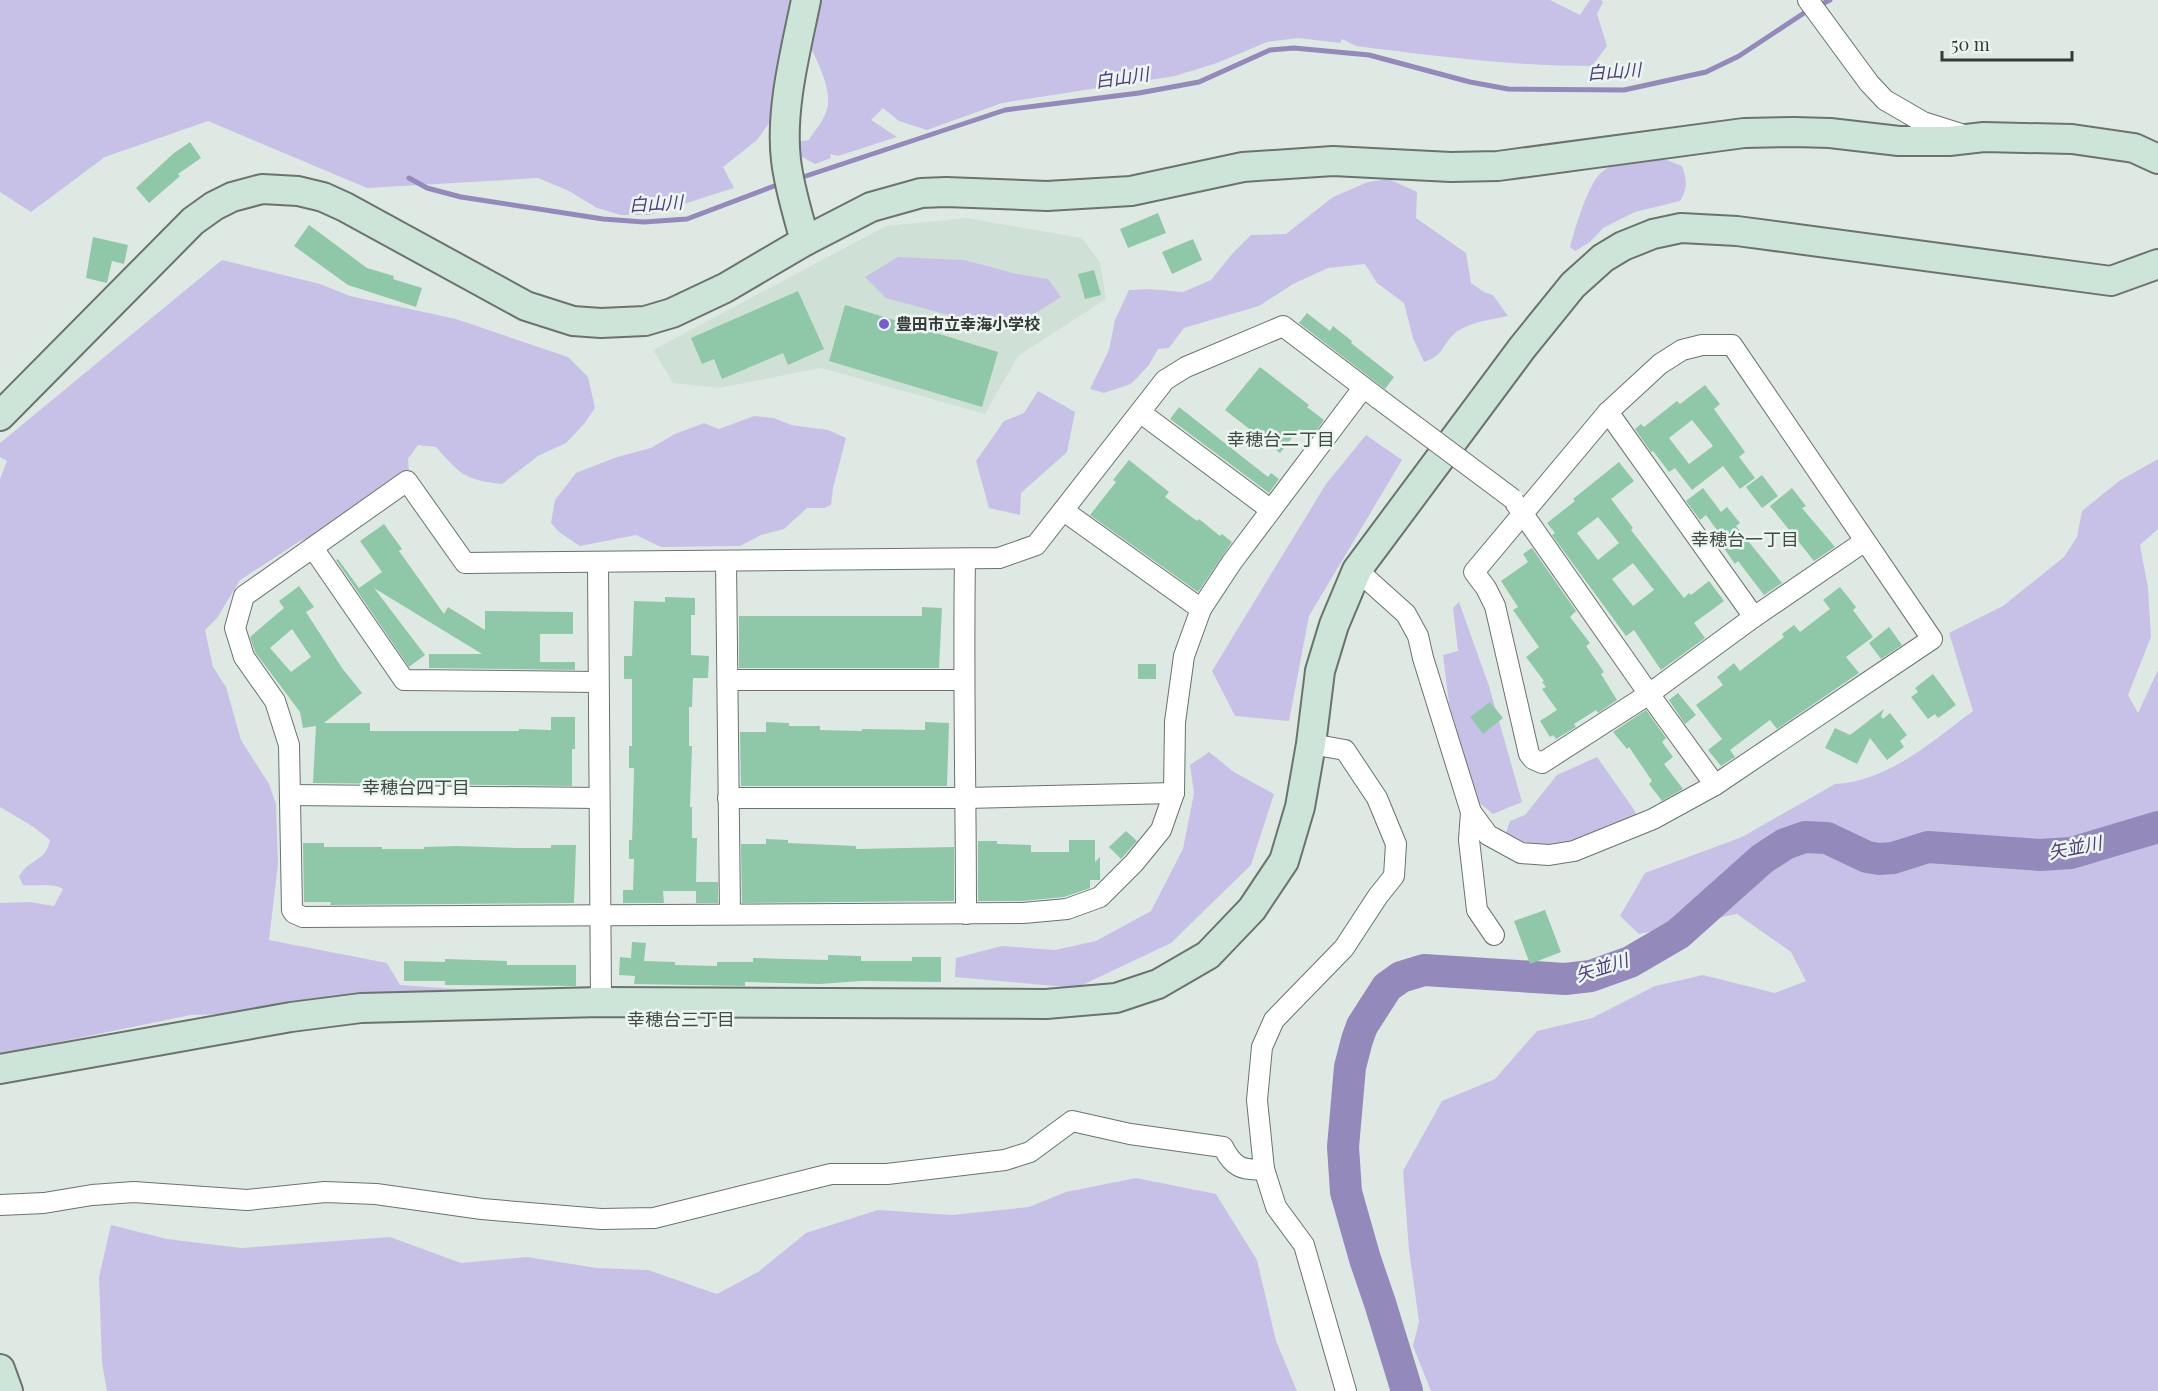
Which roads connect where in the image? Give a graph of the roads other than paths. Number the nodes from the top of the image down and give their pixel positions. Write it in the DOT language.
graph roads {
  1 [pos="806,0"];
  2 [pos="1808,0"];
  3 [pos="1984,137"];
  4 [pos="2158,159"];
  5 [pos="806,241"];
  6 [pos="2158,264"];
  7 [pos="1362,388"];
  8 [pos="1141,412"];
  9 [pos="1608,412"];
  10 [pos="0,416"];
  11 [pos="1517,506"];
  12 [pos="1271,510"];
  13 [pos="1064,511"];
  14 [pos="1865,541"];
  15 [pos="313,548"];
  16 [pos="965,559"];
  17 [pos="726,561"];
  18 [pos="598,562"];
  19 [pos="1357,570"];
  20 [pos="1201,609"];
  21 [pos="1754,617"];
  22 [pos="729,680"];
  23 [pos="963,680"];
  24 [pos="597,682"];
  25 [pos="1649,694"];
  26 [pos="1311,744"];
  27 [pos="1715,785"];
  28 [pos="1174,793"];
  29 [pos="291,795"];
  30 [pos="598,798"];
  31 [pos="728,798"];
  32 [pos="966,798"];
  33 [pos="1471,812"];
  34 [pos="730,913"];
  35 [pos="599,914"];
  36 [pos="966,914"];
  37 [pos="1494,935"];
  38 [pos="601,1002"];
  39 [pos="0,1069"];
  40 [pos="1264,1169"];
  41 [pos="0,1205"];
  42 [pos="0,1369"];
  43 [pos="8,1391"];
  44 [pos="1346,1391"];
  1 -- 5 [label="street"];
  2 -- 3 [label="street"];
  3 -- 4 [label="street"];
  3 -- 5 [label="street"];
  5 -- 10 [label="street"];
  6 -- 19 [label="street"];
  7 -- 8 [label="street"];
  7 -- 11 [label="street, bridge"];
  7 -- 12 [label="street"];
  8 -- 12 [label="street"];
  8 -- 13 [label="street"];
  9 -- 11 [label="street"];
  9 -- 14 [label="street"];
  9 -- 21 [label="street"];
  11 -- 25 [label="street"];
  11 -- 25 [label="street"];
  12 -- 20 [label="street"];
  13 -- 16 [label="street"];
  13 -- 20 [label="street"];
  14 -- 21 [label="street"];
  14 -- 27 [label="street"];
  15 -- 18 [label="street"];
  15 -- 24 [label="street"];
  15 -- 29 [label="street"];
  16 -- 17 [label="street"];
  16 -- 23 [label="street"];
  17 -- 18 [label="street"];
  17 -- 22 [label="street"];
  18 -- 24 [label="street"];
  19 -- 26 [label="street"];
  19 -- 33 [label="street"];
  20 -- 28 [label="street"];
  21 -- 25 [label="street"];
  22 -- 23 [label="street"];
  22 -- 31 [label="street"];
  23 -- 32 [label="street"];
  24 -- 30 [label="street"];
  25 -- 27 [label="street"];
  26 -- 38 [label="street"];
  26 -- 40 [label="street"];
  27 -- 33 [label="street"];
  28 -- 32 [label="street"];
  28 -- 36 [label="street"];
  29 -- 30 [label="street"];
  29 -- 35 [label="street"];
  30 -- 35 [label="street"];
  31 -- 32 [label="street"];
  31 -- 34 [label="street"];
  32 -- 36 [label="street"];
  33 -- 37 [label="street"];
  34 -- 35 [label="street"];
  34 -- 36 [label="street"];
  35 -- 38 [label="street"];
  38 -- 39 [label="street"];
  40 -- 41 [label="street"];
  40 -- 44 [label="street"];
  42 -- 43 [label="street"];
}
